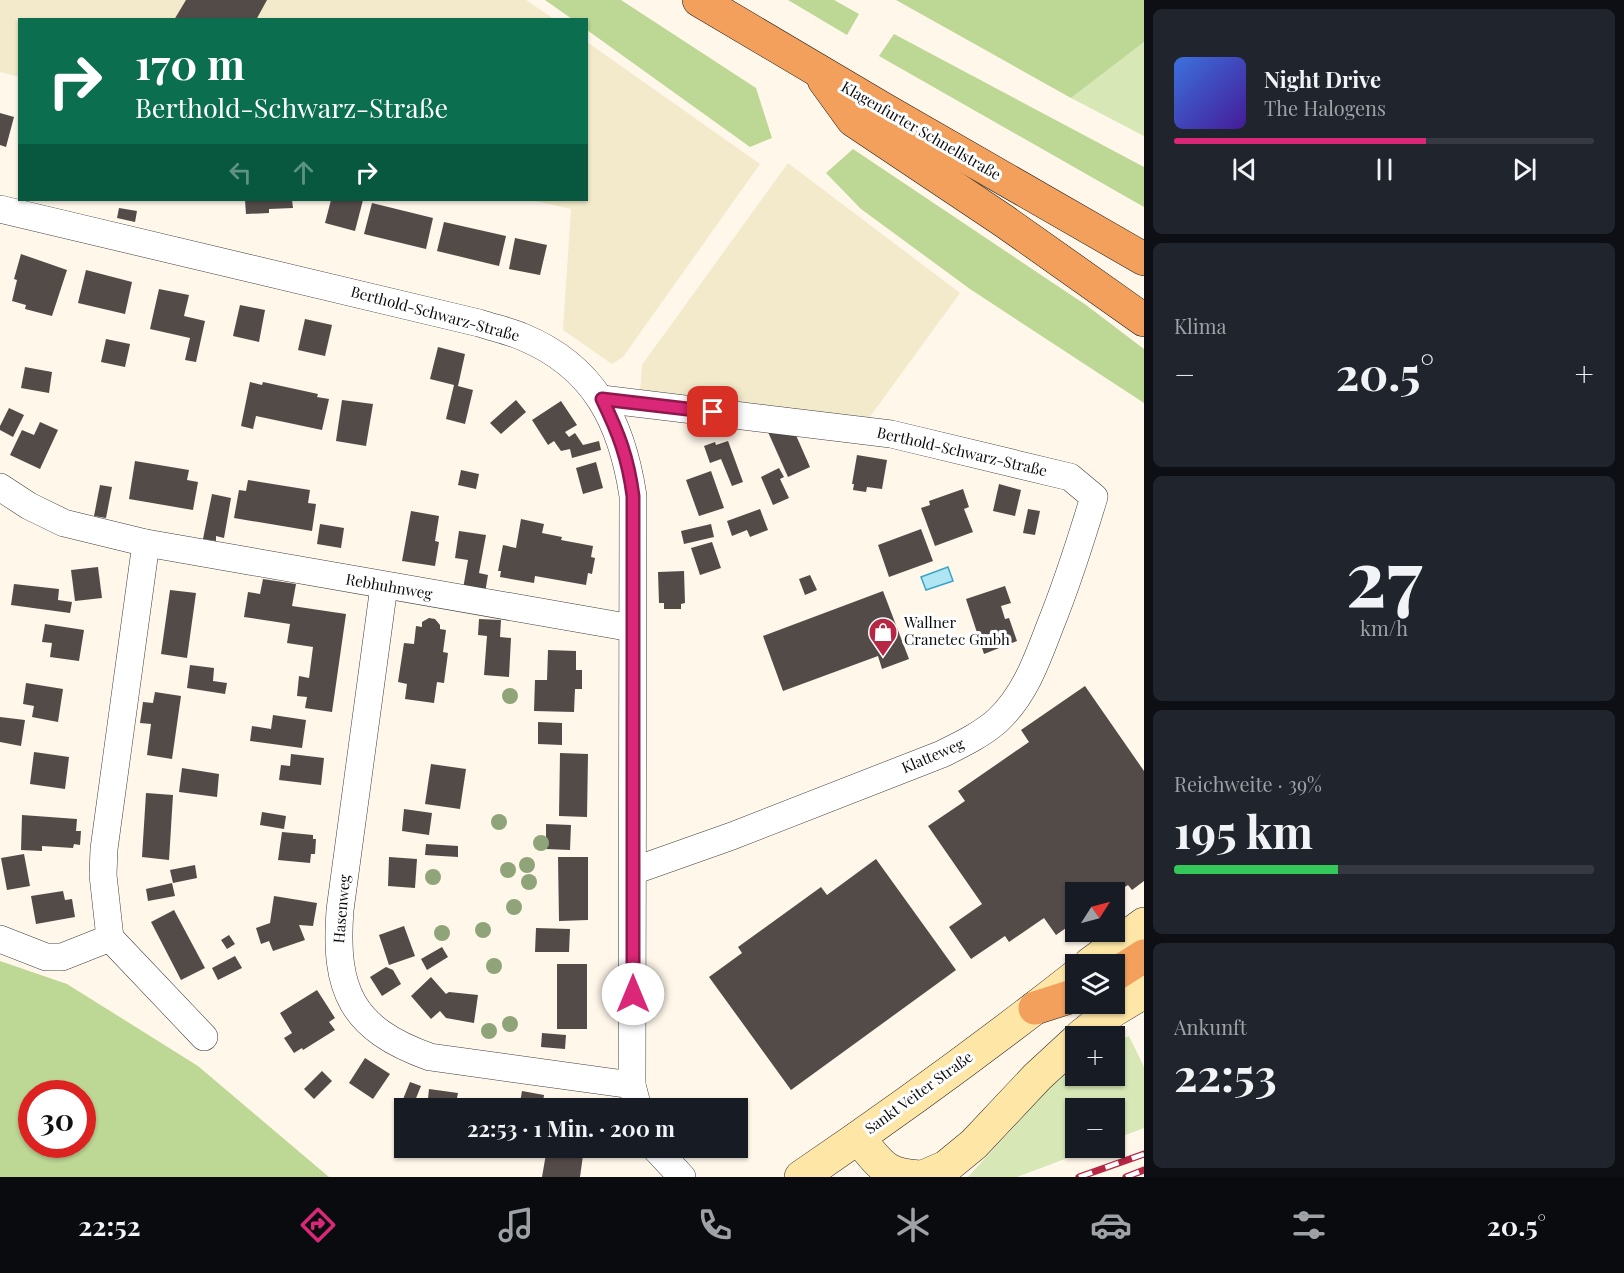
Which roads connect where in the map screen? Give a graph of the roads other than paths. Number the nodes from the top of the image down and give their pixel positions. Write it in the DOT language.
graph roads {
  1 [pos="699,0"];
  2 [pos="816,69"];
  3 [pos="0,209"];
  4 [pos="1144,259"];
  5 [pos="1144,320"];
  6 [pos="602,399"];
  7 [pos="0,487"];
  8 [pos="1094,496"];
  9 [pos="146,543"];
  10 [pos="384,586"];
  11 [pos="632,628"];
  12 [pos="633,871"];
  13 [pos="1144,924"];
  14 [pos="110,938"];
  15 [pos="0,939"];
  16 [pos="1104,954"];
  17 [pos="1144,956"];
  18 [pos="1125,968"];
  19 [pos="1065,985"];
  20 [pos="1144,992"];
  21 [pos="1065,998"];
  22 [pos="1035,1008"];
  23 [pos="1094,1026"];
  24 [pos="204,1037"];
  25 [pos="1065,1051"];
  26 [pos="635,1097"];
  27 [pos="858,1138"];
  28 [pos="664,1158"];
  29 [pos="682,1177"];
  30 [pos="801,1177"];
  31 [pos="922,1177"];
  1 -- 2 [label="highway, Klagenfurter Schnellstraße"];
  2 -- 4 [label="highway, Klagenfurter Schnellstraße"];
  2 -- 5 [label="highway"];
  3 -- 6 [label="street, Berthold-Schwarz-Straße"];
  6 -- 8 [label="street, Berthold-Schwarz-Straße"];
  6 -- 11 [label="street"];
  7 -- 9 [label="street, Rebhuhnweg"];
  8 -- 12 [label="street, Klatteweg"];
  9 -- 10 [label="street, Rebhuhnweg"];
  9 -- 14 [label="street"];
  10 -- 11 [label="street, Rebhuhnweg"];
  10 -- 26 [label="street, Hasenweg"];
  11 -- 12 [label="street"];
  12 -- 26 [label="street"];
  13 -- 16 [label="main road"];
  14 -- 15 [label="street"];
  14 -- 24 [label="street"];
  17 -- 18 [label="highway"];
  19 -- 22 [label="main road, Sankt Veiter Straße"];
  20 -- 23 [label="main road"];
  21 -- 22 [label="highway"];
  22 -- 27 [label="main road, Sankt Veiter Straße"];
  25 -- 31 [label="main road"];
  27 -- 30 [label="main road, Sankt Veiter Straße"];
  27 -- 31 [label="main road"];
  28 -- 29 [label="street"];
}
